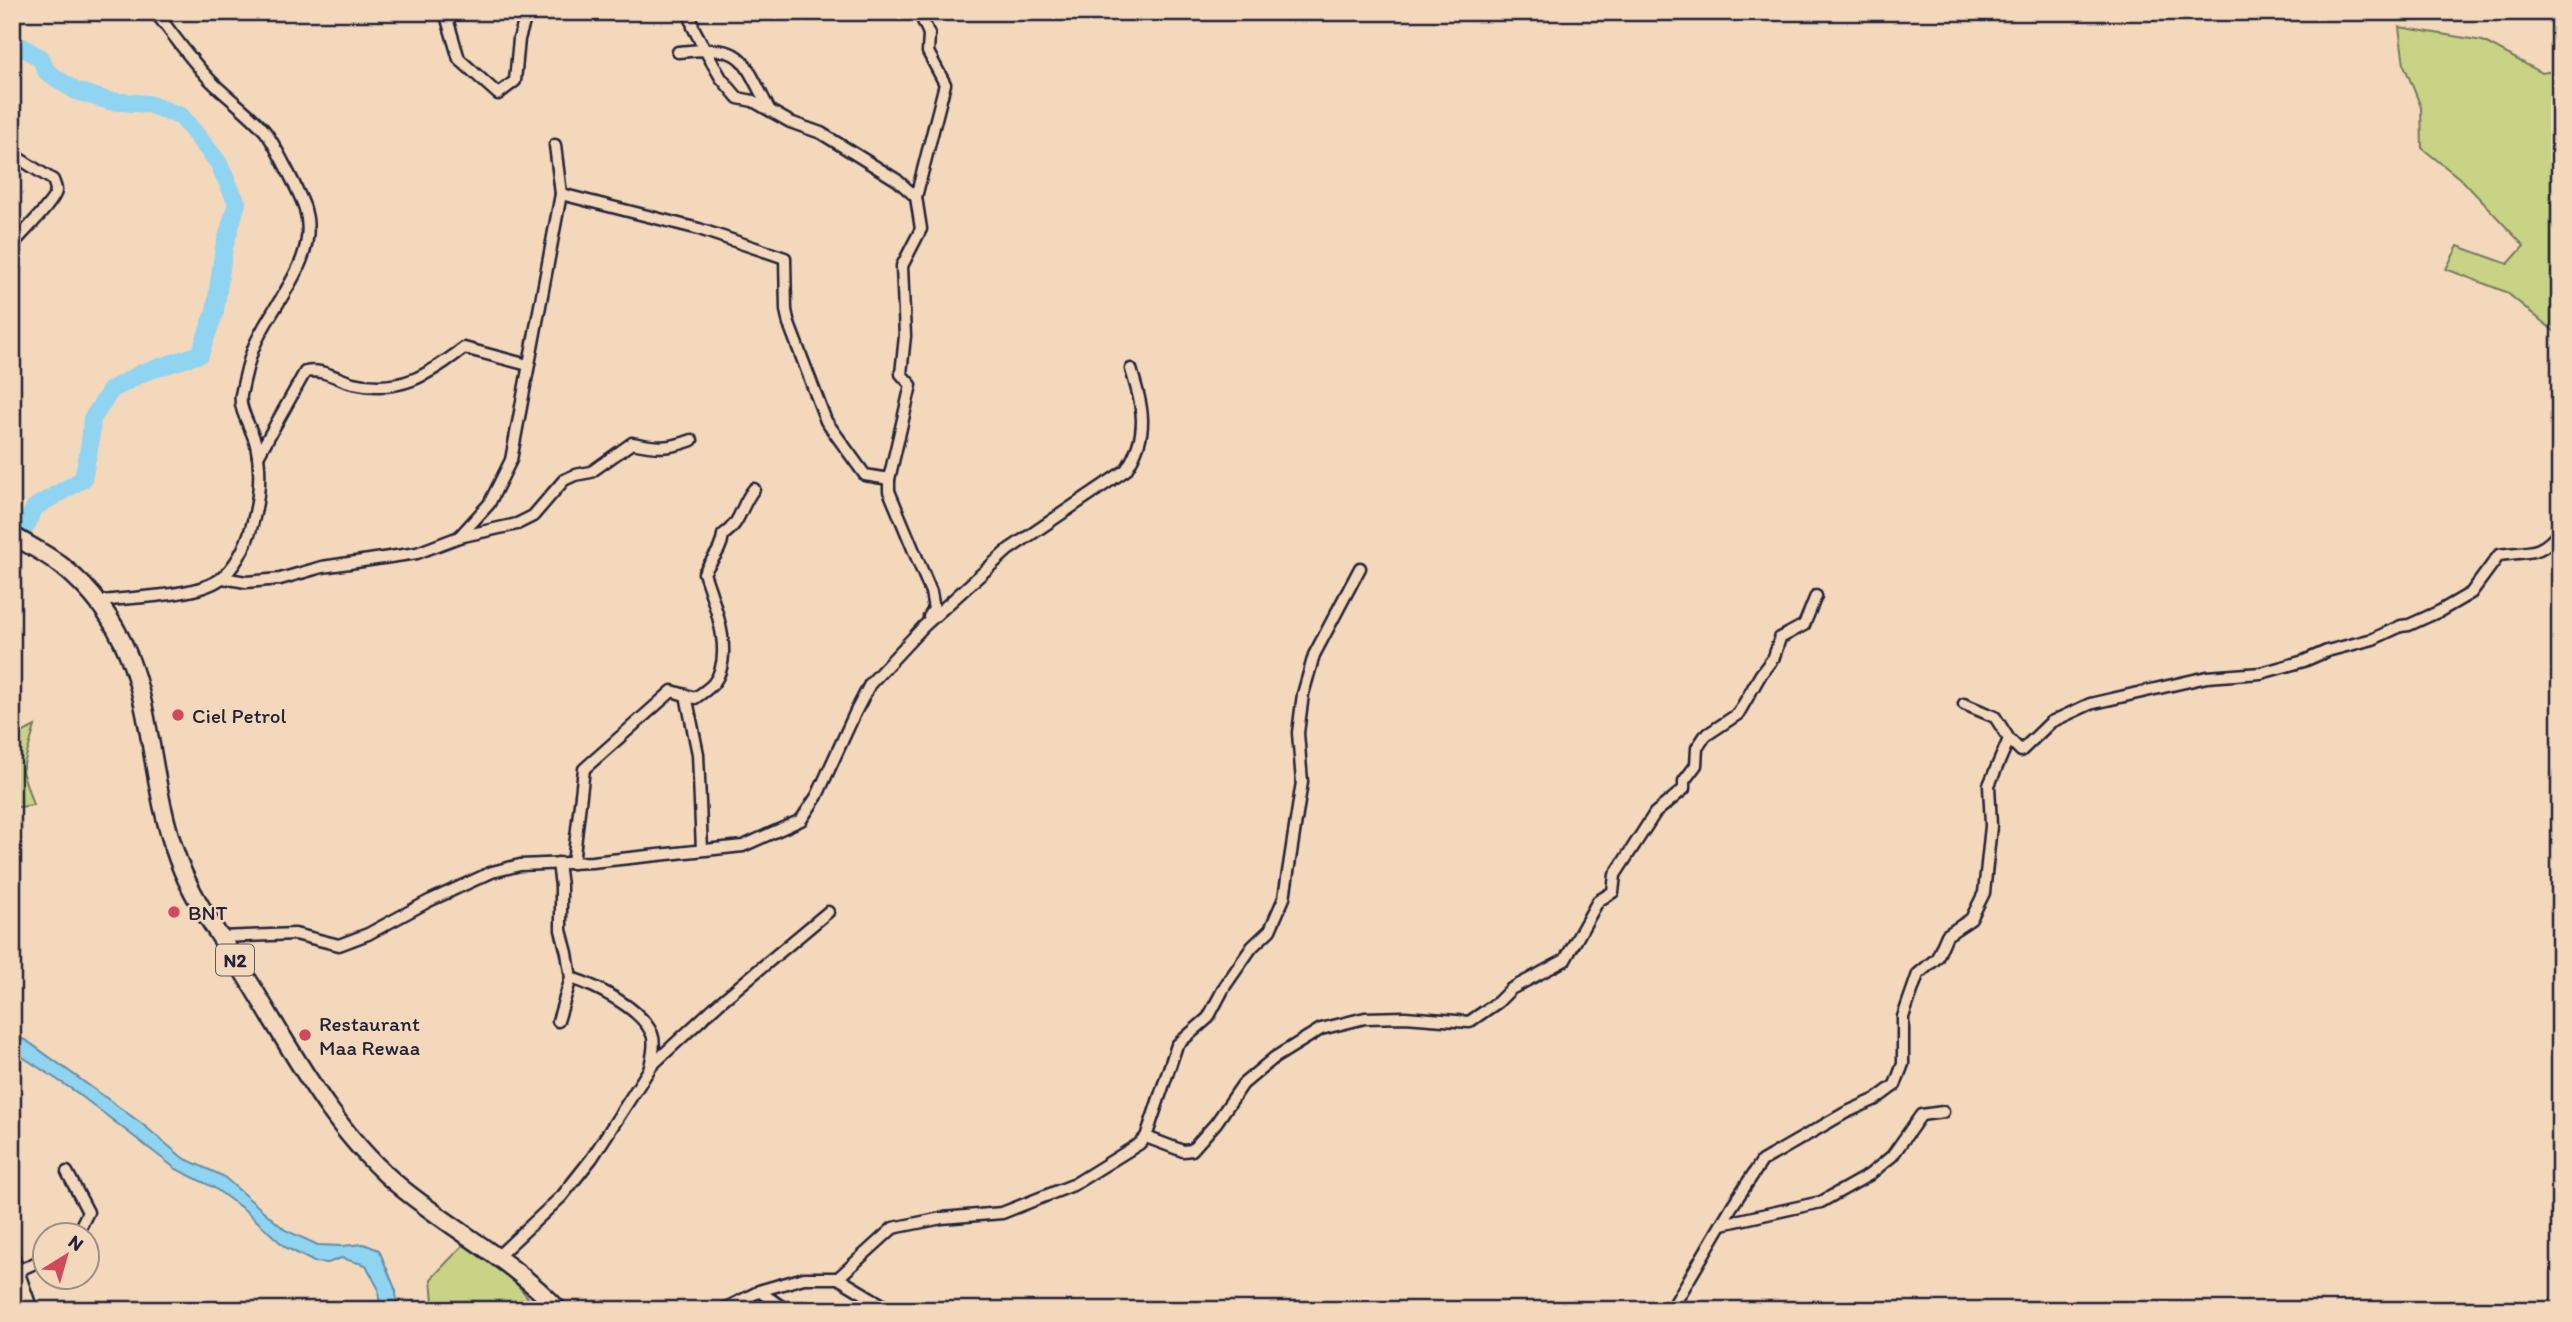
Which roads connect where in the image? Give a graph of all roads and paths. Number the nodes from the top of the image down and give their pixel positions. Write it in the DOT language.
graph roads {
  1 [pos="155,12"];
  2 [pos="445,12"];
  3 [pos="527,12"];
  4 [pos="690,12"];
  5 [pos="919,12"];
  6 [pos="705,50"];
  7 [pos="678,52"];
  8 [pos="769,110"];
  9 [pos="555,145"];
  10 [pos="12,154"];
  11 [pos="561,194"];
  12 [pos="916,197"];
  13 [pos="12,245"];
  14 [pos="528,365"];
  15 [pos="1131,369"];
  16 [pos="692,440"];
  17 [pos="257,457"];
  18 [pos="889,479"];
  19 [pos="754,489"];
  20 [pos="2560,531"];
  21 [pos="459,537"];
  22 [pos="18,539"];
  23 [pos="1360,569"];
  24 [pos="223,578"];
  25 [pos="1816,596"];
  26 [pos="97,602"];
  27 [pos="924,626"];
  28 [pos="686,695"];
  29 [pos="1964,704"];
  30 [pos="2009,739"];
  31 [pos="702,850"];
  32 [pos="558,863"];
  33 [pos="573,863"];
  34 [pos="828,912"];
  35 [pos="221,937"];
  36 [pos="570,978"];
  37 [pos="558,1021"];
  38 [pos="650,1068"];
  39 [pos="1943,1112"];
  40 [pos="1146,1137"];
  41 [pos="67,1172"];
  42 [pos="84,1220"];
  43 [pos="1722,1224"];
  44 [pos="12,1253"];
  45 [pos="497,1257"];
  46 [pos="32,1264"];
  47 [pos="15,1271"];
  48 [pos="838,1278"];
  49 [pos="12,1290"];
  50 [pos="760,1291"];
  51 [pos="30,1305"];
  52 [pos="559,1310"];
  53 [pos="722,1310"];
  54 [pos="786,1310"];
  55 [pos="891,1310"];
  56 [pos="1671,1310"];
  1 -- 17 [label="street"];
  2 -- 3 [label="street"];
  4 -- 6 [label="street"];
  5 -- 12 [label="street"];
  6 -- 7 [label="street"];
  6 -- 8 [label="street"];
  6 -- 8 [label="street"];
  8 -- 12 [label="street"];
  9 -- 11 [label="street"];
  10 -- 13 [label="street"];
  11 -- 14 [label="street"];
  11 -- 18 [label="street"];
  12 -- 18 [label="street"];
  14 -- 17 [label="street"];
  14 -- 21 [label="street"];
  15 -- 27 [label="street"];
  16 -- 21 [label="street"];
  17 -- 24 [label="street"];
  18 -- 27 [label="street"];
  19 -- 28 [label="street"];
  20 -- 30 [label="street"];
  21 -- 24 [label="street"];
  22 -- 26 [label="highway, N2"];
  23 -- 40 [label="street"];
  24 -- 26 [label="street"];
  25 -- 40 [label="street"];
  26 -- 35 [label="highway, N2"];
  27 -- 31 [label="street"];
  28 -- 31 [label="street"];
  28 -- 33 [label="street"];
  29 -- 30 [label="street"];
  30 -- 43 [label="street"];
  31 -- 33 [label="street"];
  32 -- 33 [label="street"];
  32 -- 35 [label="street"];
  32 -- 36 [label="street"];
  34 -- 38 [label="street"];
  35 -- 45 [label="highway, N2"];
  36 -- 37 [label="street"];
  36 -- 38 [label="street"];
  38 -- 45 [label="street"];
  39 -- 43 [label="street"];
  40 -- 48 [label="street"];
  41 -- 42 [label="street"];
  43 -- 56 [label="street"];
  44 -- 47 [label="street"];
  45 -- 52 [label="highway, N2"];
  46 -- 47 [label="street"];
  47 -- 51 [label="street"];
  48 -- 50 [label="street"];
  48 -- 55 [label="street"];
  49 -- 51 [label="street"];
  50 -- 53 [label="street"];
  50 -- 54 [label="street"];
}
